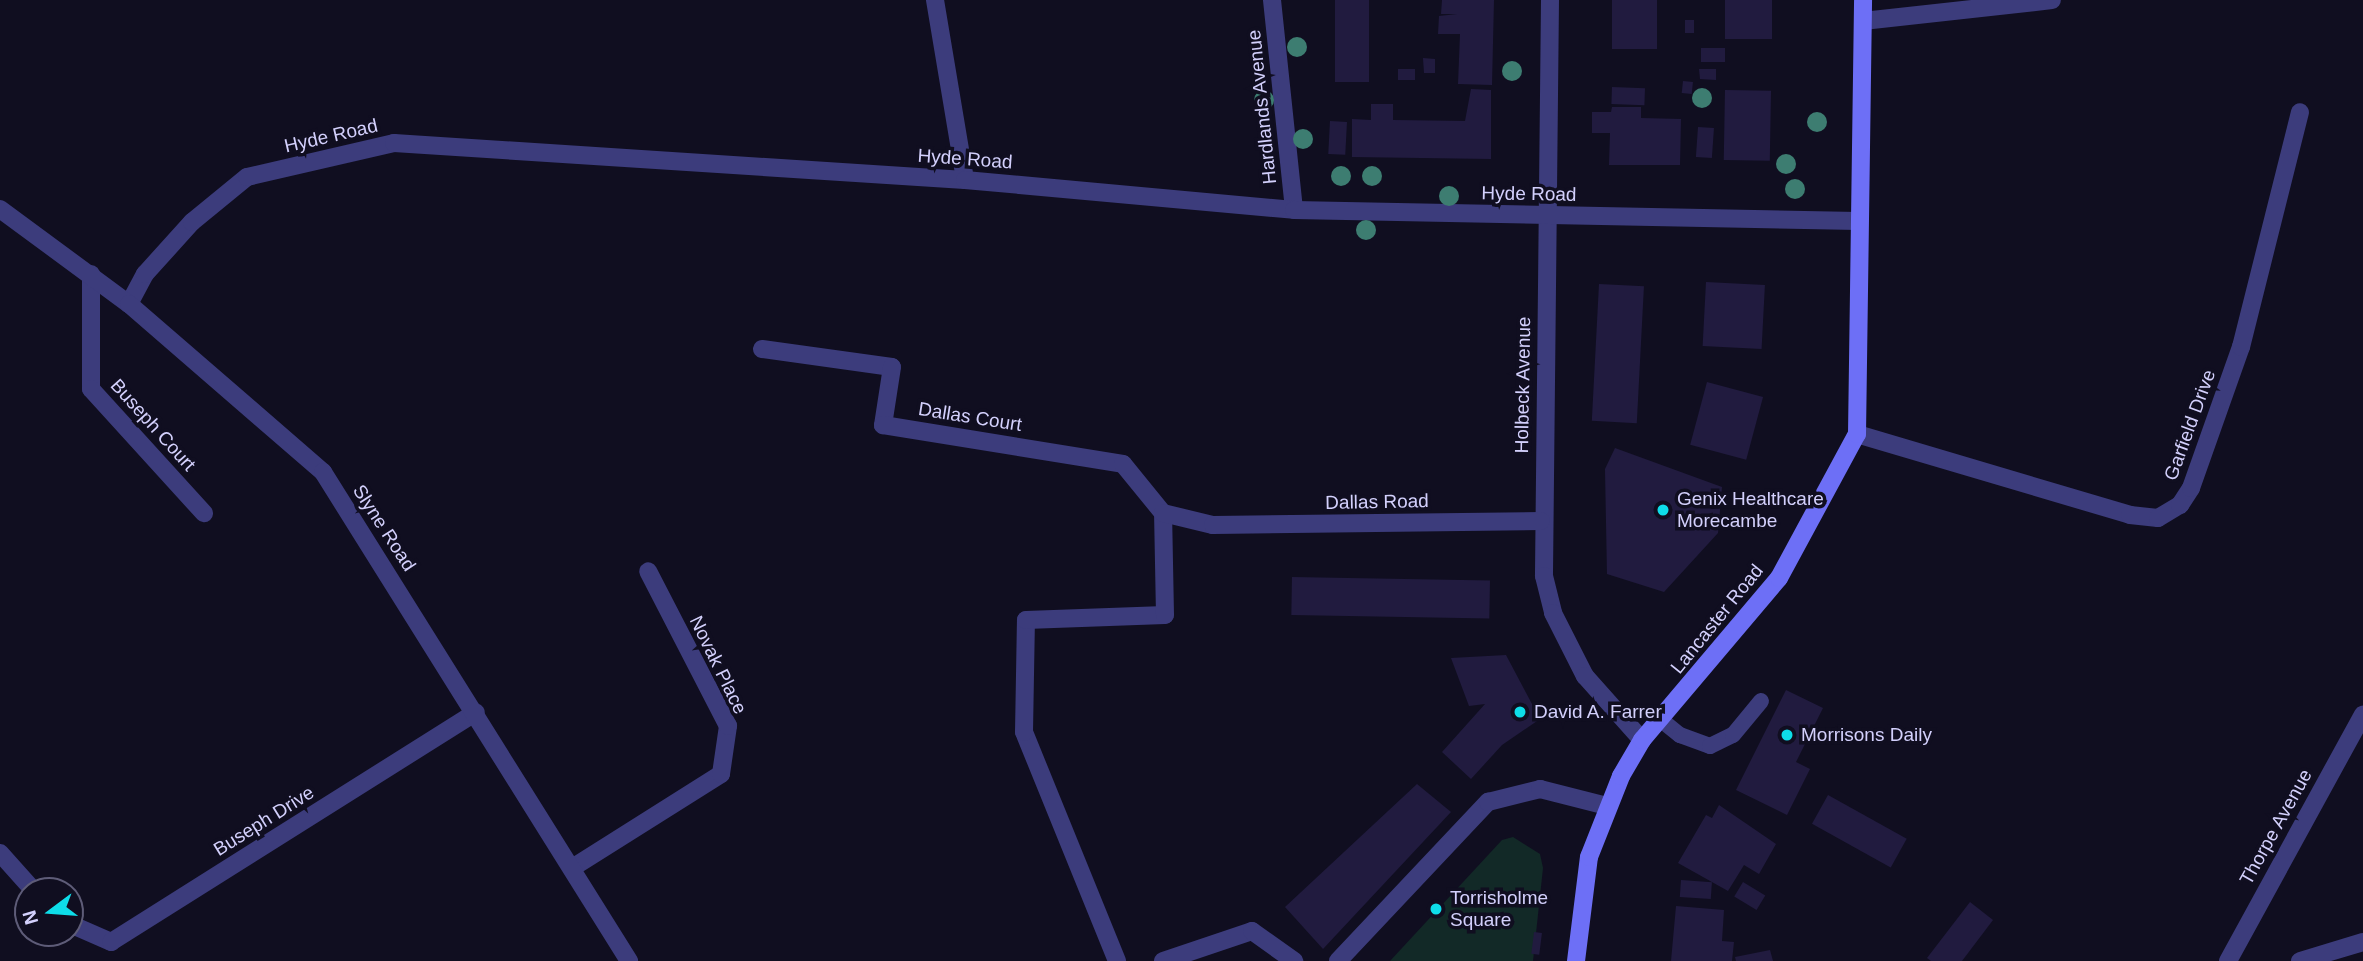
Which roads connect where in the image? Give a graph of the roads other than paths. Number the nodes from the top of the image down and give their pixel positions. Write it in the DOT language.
graph roads {
  1 [pos="935,0"];
  2 [pos="1272,0"];
  3 [pos="1550,0"];
  4 [pos="1863,0"];
  5 [pos="2052,0"];
  6 [pos="1863,22"];
  7 [pos="2300,112"];
  8 [pos="965,180"];
  9 [pos="0,209"];
  10 [pos="1294,210"];
  11 [pos="1547,215"];
  12 [pos="1858,221"];
  13 [pos="92,274"];
  14 [pos="130,304"];
  15 [pos="762,349"];
  16 [pos="1857,434"];
  17 [pos="204,513"];
  18 [pos="1163,513"];
  19 [pos="1541,521"];
  20 [pos="648,571"];
  21 [pos="1761,701"];
  22 [pos="477,712"];
  23 [pos="2363,714"];
  24 [pos="1660,719"];
  25 [pos="1642,740"];
  26 [pos="1607,806"];
  27 [pos="0,853"];
  28 [pos="572,868"];
  29 [pos="21,877"];
  30 [pos="84,930"];
  31 [pos="2363,942"];
  32 [pos="629,961"];
  33 [pos="1116,961"];
  34 [pos="1163,961"];
  35 [pos="1294,961"];
  36 [pos="1338,961"];
  37 [pos="1576,961"];
  38 [pos="2228,961"];
  39 [pos="2300,961"];
  1 -- 8 [label="street"];
  2 -- 10 [label="street, Hardlands Avenue"];
  3 -- 11 [label="street, Holbeck Avenue"];
  4 -- 6 [label="main road, Lancaster Road"];
  5 -- 6 [label="street"];
  6 -- 12 [label="main road, Lancaster Road"];
  7 -- 16 [label="street, Garfield Drive"];
  8 -- 10 [label="street, Hyde Road"];
  8 -- 14 [label="street, Hyde Road"];
  9 -- 13 [label="street, Slyne Road"];
  10 -- 11 [label="street, Hyde Road"];
  11 -- 12 [label="street, Hyde Road"];
  11 -- 19 [label="street, Holbeck Avenue"];
  12 -- 16 [label="main road, Lancaster Road"];
  13 -- 14 [label="street, Slyne Road"];
  13 -- 17 [label="street, Buseph Court"];
  14 -- 22 [label="street, Slyne Road"];
  15 -- 18 [label="street, Dallas Court"];
  16 -- 24 [label="main road, Lancaster Road"];
  18 -- 19 [label="street, Dallas Road"];
  18 -- 33 [label="street"];
  19 -- 25 [label="street, Holbeck Avenue"];
  20 -- 28 [label="street, Novak Place"];
  21 -- 24 [label="lane"];
  22 -- 28 [label="street, Slyne Road"];
  22 -- 30 [label="street, Buseph Drive"];
  23 -- 38 [label="street, Thorpe Avenue"];
  24 -- 25 [label="main road, Lancaster Road"];
  25 -- 26 [label="main road, Lancaster Road"];
  26 -- 36 [label="street"];
  26 -- 37 [label="main road, Lancaster Road"];
  27 -- 29 [label="street"];
  28 -- 32 [label="street, Slyne Road"];
  31 -- 39 [label="street"];
  34 -- 35 [label="street"];
}
